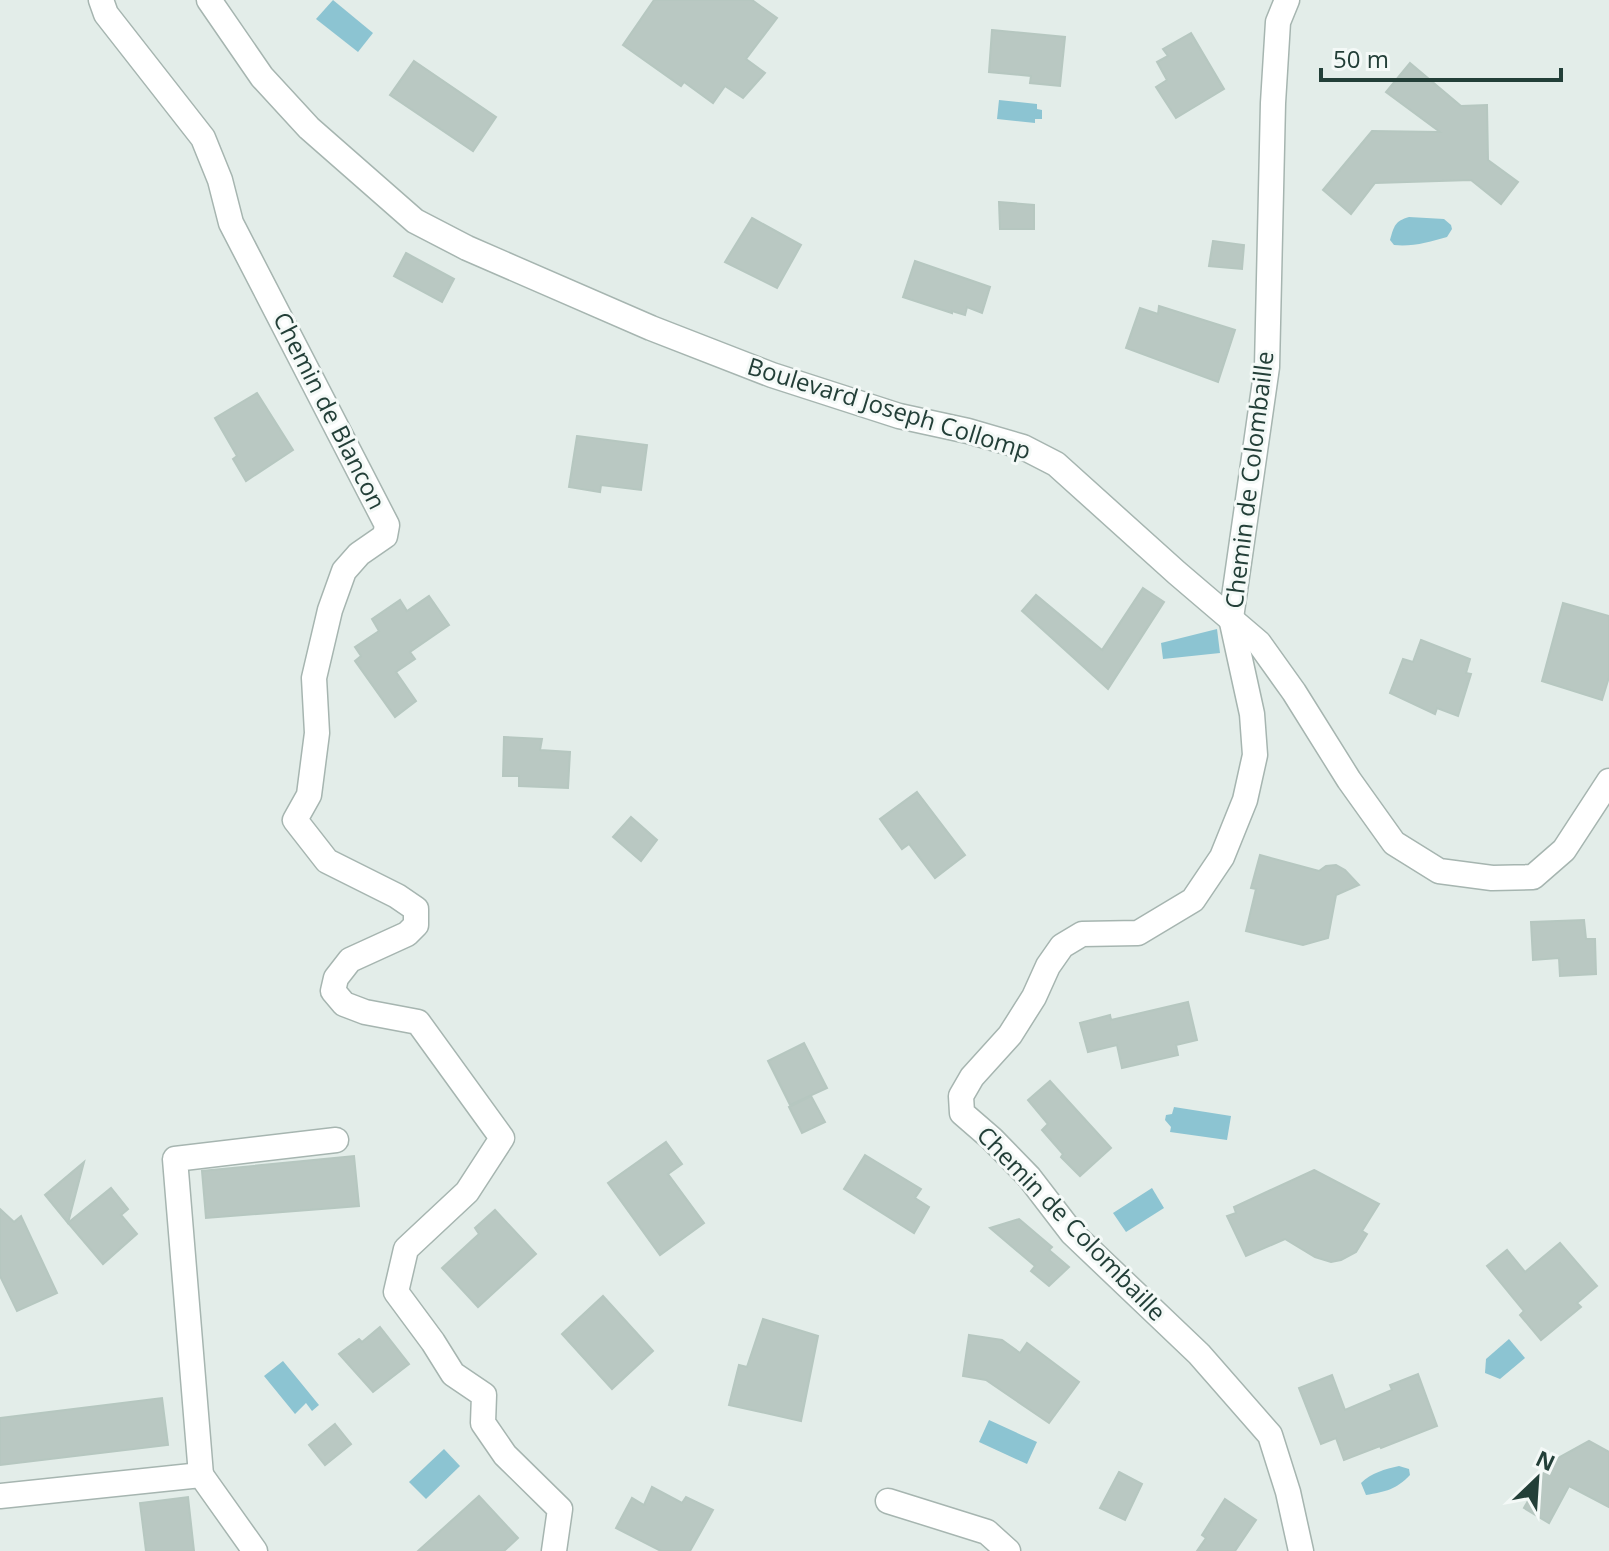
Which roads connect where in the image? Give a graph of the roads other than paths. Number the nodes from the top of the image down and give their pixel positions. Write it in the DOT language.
graph roads {
  1 [pos="101,0"];
  2 [pos="209,0"];
  3 [pos="1287,0"];
  4 [pos="1231,618"];
  5 [pos="1609,781"];
  6 [pos="336,1140"];
  7 [pos="201,1475"];
  8 [pos="0,1496"];
  9 [pos="888,1501"];
  10 [pos="255,1551"];
  11 [pos="554,1551"];
  12 [pos="1008,1551"];
  13 [pos="1301,1551"];
  1 -- 11 [label="street, Chemin de Blancon"];
  2 -- 4 [label="street, Boulevard Joseph Collomp"];
  3 -- 4 [label="street, Chemin de Colombaille"];
  4 -- 5 [label="street, Boulevard Joseph Collomp"];
  4 -- 13 [label="street, Chemin de Colombaille"];
  6 -- 7 [label="street"];
  7 -- 8 [label="street"];
  7 -- 10 [label="street"];
  9 -- 12 [label="street"];
}
